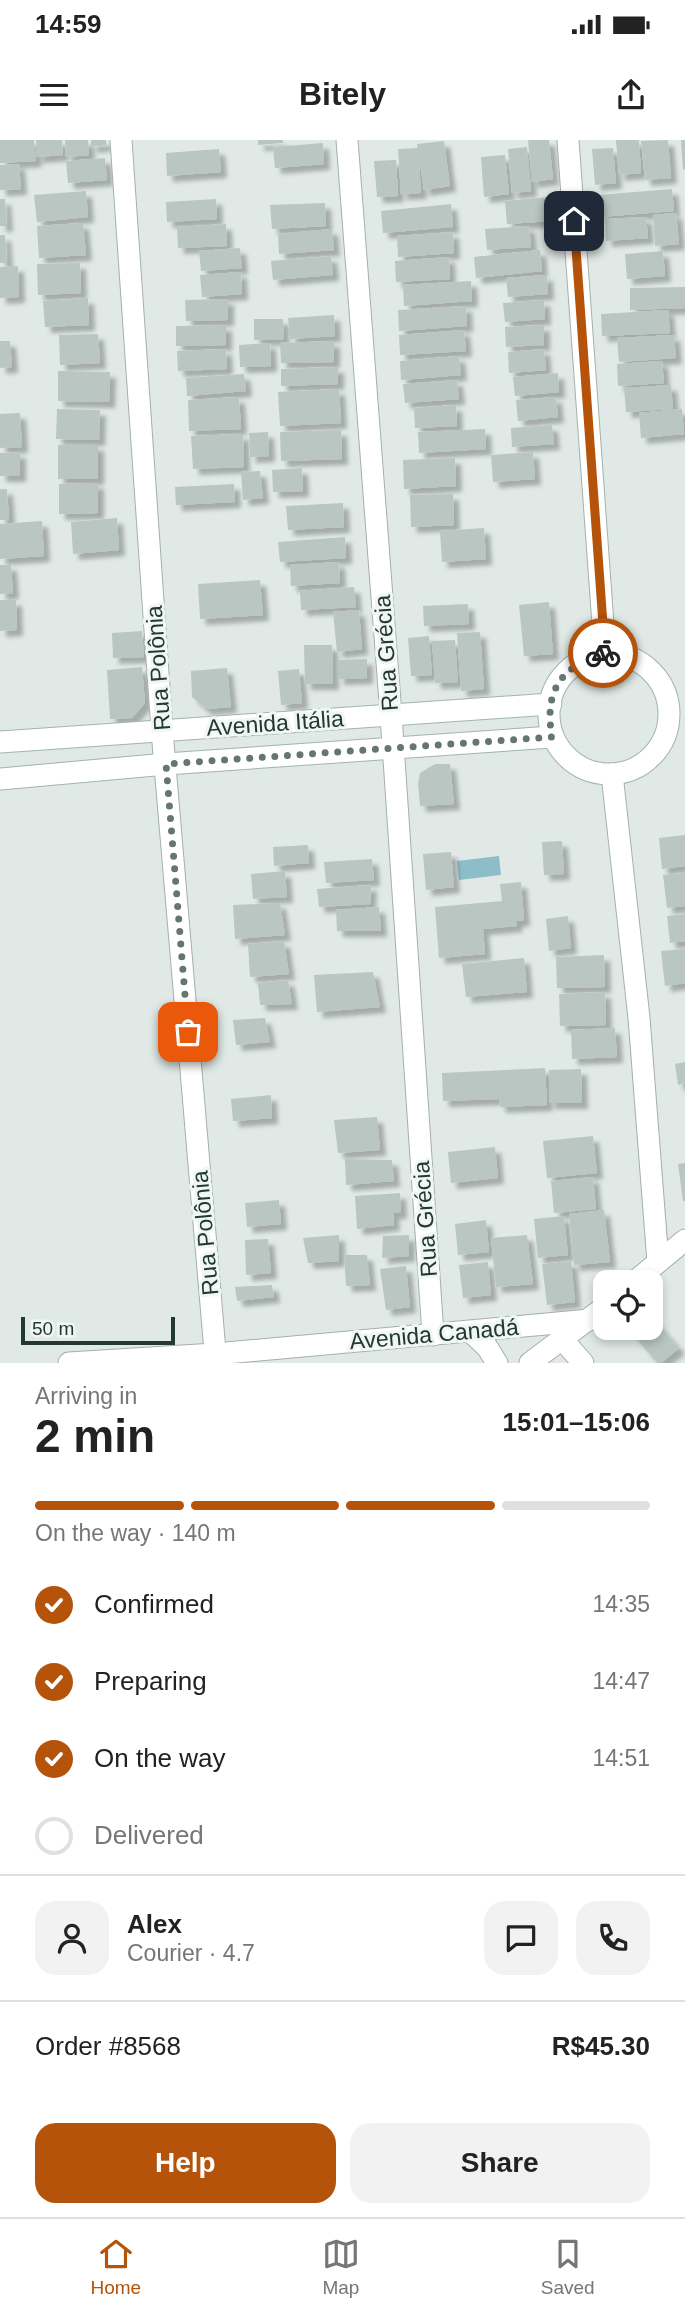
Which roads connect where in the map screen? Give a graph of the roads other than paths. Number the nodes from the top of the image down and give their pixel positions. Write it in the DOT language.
graph roads {
  1 [pos="121,140"];
  2 [pos="347,140"];
  3 [pos="568,140"];
  4 [pos="605,652"];
  5 [pos="675,693"];
  6 [pos="551,705"];
  7 [pos="391,715"];
  8 [pos="676,729"];
  9 [pos="162,731"];
  10 [pos="552,737"];
  11 [pos="0,742"];
  12 [pos="392,750"];
  13 [pos="166,764"];
  14 [pos="612,774"];
  15 [pos="0,779"];
  16 [pos="685,1240"];
  17 [pos="658,1262"];
  18 [pos="649,1270"];
  19 [pos="593,1314"];
  20 [pos="593,1317"];
  21 [pos="471,1332"];
  22 [pos="433,1335"];
  23 [pos="562,1339"];
  24 [pos="215,1358"];
  25 [pos="69,1363"];
  26 [pos="497,1363"];
  27 [pos="530,1363"];
  28 [pos="583,1363"];
  1 -- 9 [label="street, Rua Polônia"];
  2 -- 7 [label="street, Rua Grécia"];
  3 -- 4 [label="street"];
  4 -- 5 [label="street"];
  4 -- 6 [label="street"];
  5 -- 8 [label="street"];
  6 -- 7 [label="street, Avenida Itália"];
  6 -- 10 [label="street"];
  7 -- 9 [label="street, Avenida Itália"];
  7 -- 12 [label="street, Rua Grécia"];
  8 -- 14 [label="street"];
  9 -- 11 [label="street, Avenida Itália"];
  9 -- 13 [label="street, Rua Polônia"];
  10 -- 12 [label="street, Avenida Itália"];
  10 -- 14 [label="street"];
  12 -- 13 [label="street, Avenida Itália"];
  12 -- 22 [label="street, Rua Grécia"];
  13 -- 15 [label="street, Avenida Itália"];
  13 -- 24 [label="street, Rua Polônia"];
  14 -- 17 [label="street"];
  16 -- 17 [label="street"];
  17 -- 18 [label="street"];
  19 -- 21 [label="street, Avenida Canadá"];
  20 -- 23 [label="street"];
  21 -- 22 [label="street, Avenida Canadá"];
  21 -- 26 [label="street"];
  22 -- 24 [label="street, Avenida Canadá"];
  23 -- 27 [label="street"];
  23 -- 28 [label="street"];
  24 -- 25 [label="street, Avenida Canadá"];
}
